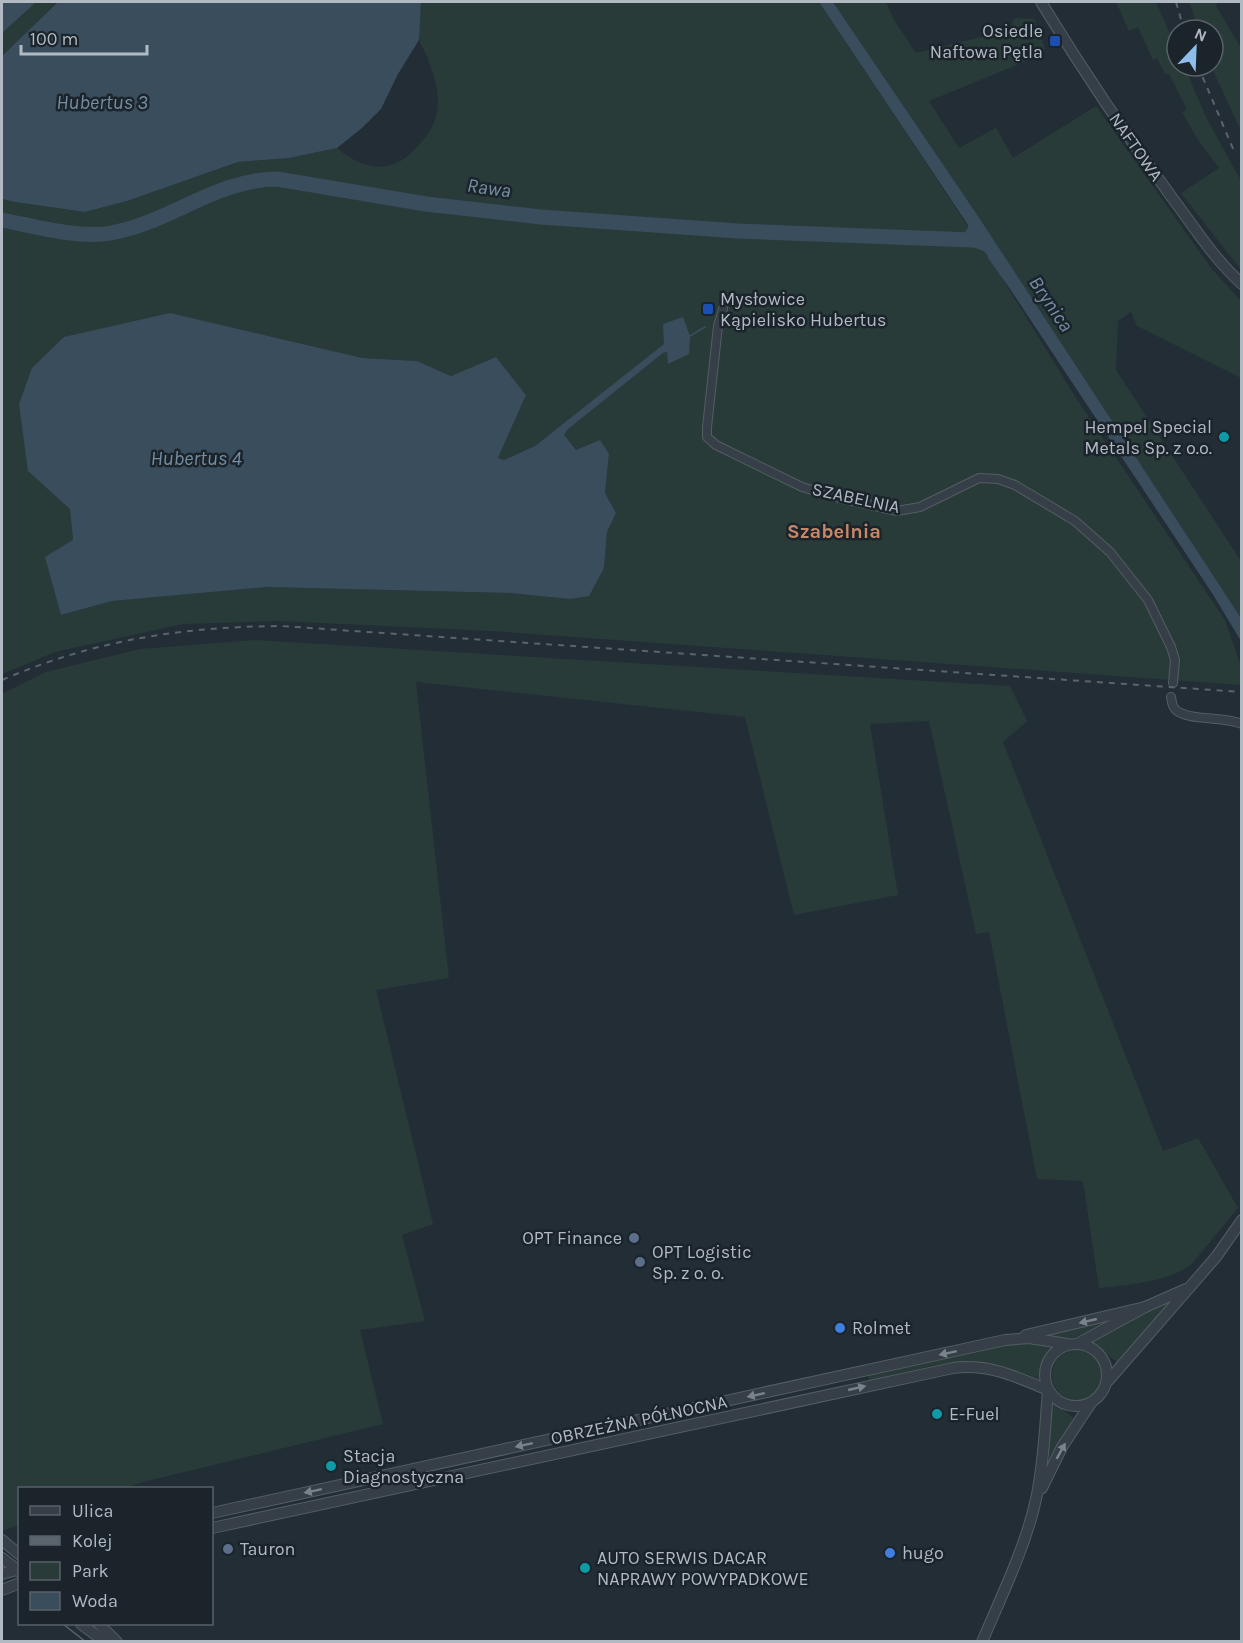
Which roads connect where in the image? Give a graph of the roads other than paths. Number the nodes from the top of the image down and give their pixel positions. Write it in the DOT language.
graph roads {
  1 [pos="1041,2"];
  2 [pos="1242,284"];
  3 [pos="723,309"];
  4 [pos="1173,684"];
  5 [pos="1171,697"];
  6 [pos="1242,724"];
  7 [pos="1242,1220"];
  8 [pos="1189,1288"];
  9 [pos="1145,1306"];
  10 [pos="1005,1340"];
  11 [pos="1073,1344"];
  12 [pos="1108,1381"];
  13 [pos="796,1386"];
  14 [pos="1048,1389"];
  15 [pos="800,1401"];
  16 [pos="1091,1403"];
  17 [pos="494,1452"];
  18 [pos="497,1466"];
  19 [pos="1036,1501"];
  20 [pos="213,1513"];
  21 [pos="213,1528"];
  22 [pos="2,1540"];
  23 [pos="18,1553"];
  24 [pos="2,1558"];
  25 [pos="18,1569"];
  26 [pos="18,1570"];
  27 [pos="2,1574"];
  28 [pos="18,1584"];
  29 [pos="2,1590"];
  30 [pos="84,1625"];
  31 [pos="101,1625"];
  32 [pos="105,1641"];
  33 [pos="117,1641"];
  34 [pos="982,1641"];
  1 -- 2 [label="street, NAFTOWA"];
  3 -- 4 [label="street, SZABELNIA"];
  5 -- 6 [label="street"];
  7 -- 8 [label="street"];
  8 -- 9 [label="street"];
  8 -- 12 [label="street"];
  9 -- 10 [label="street, one-way"];
  9 -- 11 [label="street"];
  10 -- 11 [label="street, OBRZEŻNA PÓŁNOCNA"];
  10 -- 13 [label="street, OBRZEŻNA PÓŁNOCNA, one-way"];
  11 -- 12 [label="street"];
  11 -- 14 [label="street"];
  12 -- 16 [label="street"];
  13 -- 15 [label="street"];
  13 -- 17 [label="street, OBRZEŻNA PÓŁNOCNA, one-way"];
  15 -- 14 [label="street, OBRZEŻNA PÓŁNOCNA, one-way"];
  14 -- 16 [label="street"];
  14 -- 19 [label="street"];
  15 -- 18 [label="street, OBRZEŻNA PÓŁNOCNA"];
  19 -- 16 [label="street, one-way"];
  17 -- 18 [label="street"];
  17 -- 20 [label="street, OBRZEŻNA PÓŁNOCNA, one-way"];
  18 -- 21 [label="street, OBRZEŻNA PÓŁNOCNA"];
  19 -- 34 [label="street"];
  22 -- 23 [label="street"];
  24 -- 25 [label="street"];
  26 -- 27 [label="street"];
  28 -- 29 [label="street"];
  30 -- 32 [label="street"];
  31 -- 33 [label="street"];
}
